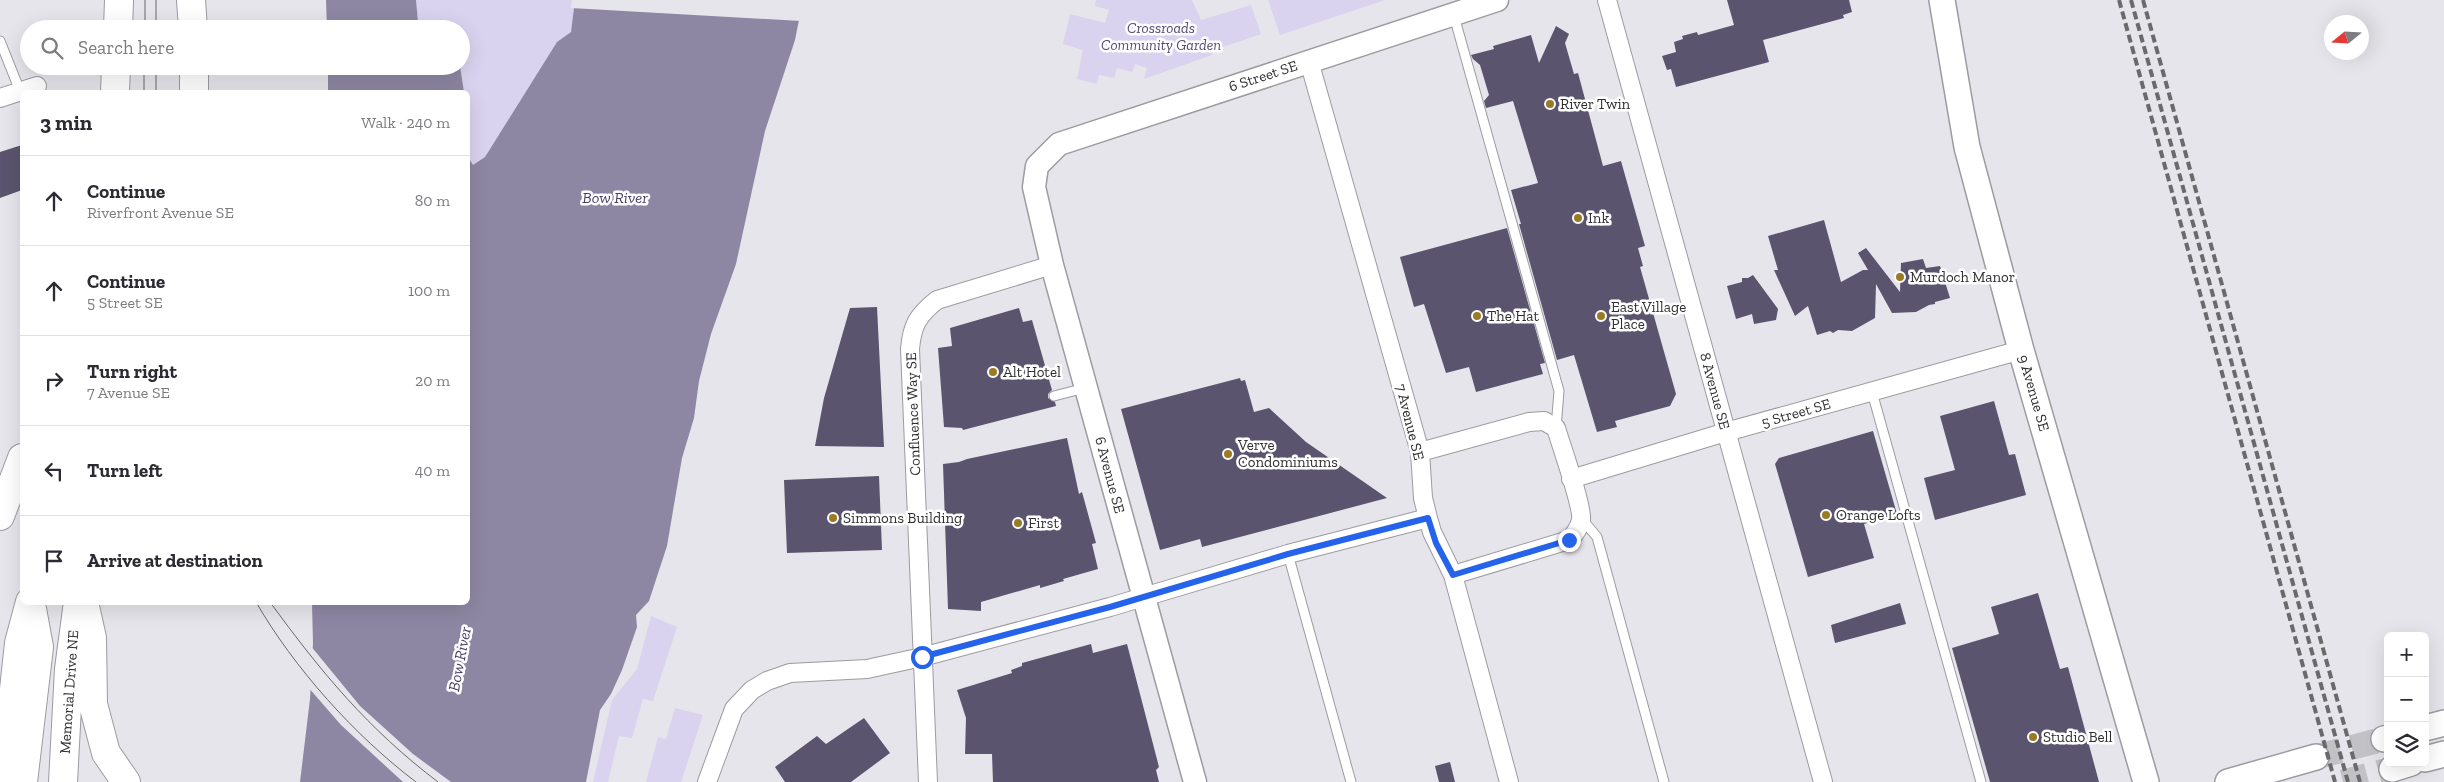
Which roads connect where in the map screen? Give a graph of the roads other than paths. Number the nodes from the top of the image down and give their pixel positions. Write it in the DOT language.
graph roads {
  1 [pos="119,0"];
  2 [pos="192,0"];
  3 [pos="1497,0"];
  4 [pos="1607,0"];
  5 [pos="1942,0"];
  6 [pos="1454,14"];
  7 [pos="118,20"];
  8 [pos="193,20"];
  9 [pos="0,40"];
  10 [pos="1309,61"];
  11 [pos="116,75"];
  12 [pos="194,75"];
  13 [pos="36,86"];
  14 [pos="23,90"];
  15 [pos="115,90"];
  16 [pos="194,90"];
  17 [pos="20,91"];
  18 [pos="0,98"];
  19 [pos="1037,166"];
  20 [pos="1052,265"];
  21 [pos="2021,350"];
  22 [pos="1086,388"];
  23 [pos="1872,392"];
  24 [pos="1054,396"];
  25 [pos="1556,428"];
  26 [pos="1726,432"];
  27 [pos="1420,452"];
  28 [pos="20,463"];
  29 [pos="1571,479"];
  30 [pos="0,516"];
  31 [pos="1428,518"];
  32 [pos="1581,518"];
  33 [pos="1288,554"];
  34 [pos="1453,575"];
  35 [pos="1144,596"];
  36 [pos="29,605"];
  37 [pos="31,605"];
  38 [pos="78,605"];
  39 [pos="85,605"];
  40 [pos="922,657"];
  41 [pos="2444,723"];
  42 [pos="2429,727"];
  43 [pos="4,744"];
  44 [pos="2444,754"];
  45 [pos="2316,757"];
  46 [pos="2429,758"];
  47 [pos="4,782"];
  48 [pos="23,782"];
  49 [pos="63,782"];
  50 [pos="126,782"];
  51 [pos="707,782"];
  52 [pos="928,782"];
  53 [pos="1194,782"];
  54 [pos="1351,782"];
  55 [pos="1509,782"];
  56 [pos="1664,782"];
  57 [pos="1822,782"];
  58 [pos="1981,782"];
  59 [pos="2146,782"];
  60 [pos="2228,782"];
  1 -- 7 [label="highway"];
  2 -- 8 [label="highway"];
  3 -- 6 [label="street, 6 Street SE"];
  4 -- 26 [label="street, 8 Avenue SE"];
  5 -- 21 [label="main road, 9 Avenue SE"];
  6 -- 10 [label="street, 6 Street SE"];
  6 -- 25 [label="lane"];
  9 -- 17 [label="lane"];
  10 -- 19 [label="street, 6 Street SE"];
  10 -- 27 [label="street, 7 Avenue SE"];
  11 -- 15 [label="highway"];
  12 -- 16 [label="highway"];
  13 -- 14 [label="street"];
  17 -- 18 [label="street"];
  19 -- 20 [label="street, 6 Avenue SE"];
  20 -- 22 [label="street, 6 Avenue SE"];
  20 -- 40 [label="street, Confluence Way SE"];
  21 -- 23 [label="street, 5 Street SE"];
  21 -- 59 [label="main road, 9 Avenue SE"];
  22 -- 24 [label="lane"];
  22 -- 35 [label="street, 6 Avenue SE"];
  23 -- 26 [label="street, 5 Street SE"];
  23 -- 58 [label="lane"];
  25 -- 27 [label="street"];
  25 -- 29 [label="street"];
  26 -- 29 [label="street, 5 Street SE"];
  26 -- 57 [label="street, 8 Avenue SE"];
  27 -- 31 [label="street, 7 Avenue SE"];
  28 -- 30 [label="highway"];
  29 -- 32 [label="street"];
  31 -- 33 [label="street"];
  31 -- 34 [label="street, 7 Avenue SE"];
  32 -- 34 [label="street"];
  32 -- 56 [label="lane"];
  33 -- 35 [label="street"];
  33 -- 54 [label="lane"];
  34 -- 55 [label="street, 7 Avenue SE"];
  35 -- 40 [label="street"];
  35 -- 53 [label="street, 6 Avenue SE"];
  36 -- 43 [label="highway"];
  37 -- 48 [label="highway"];
  38 -- 49 [label="highway, Memorial Drive NE"];
  39 -- 50 [label="highway"];
  40 -- 51 [label="street"];
  40 -- 52 [label="street, Confluence Way SE"];
  41 -- 42 [label="main road"];
  43 -- 47 [label="highway"];
  44 -- 46 [label="main road"];
  45 -- 60 [label="main road"];
}
